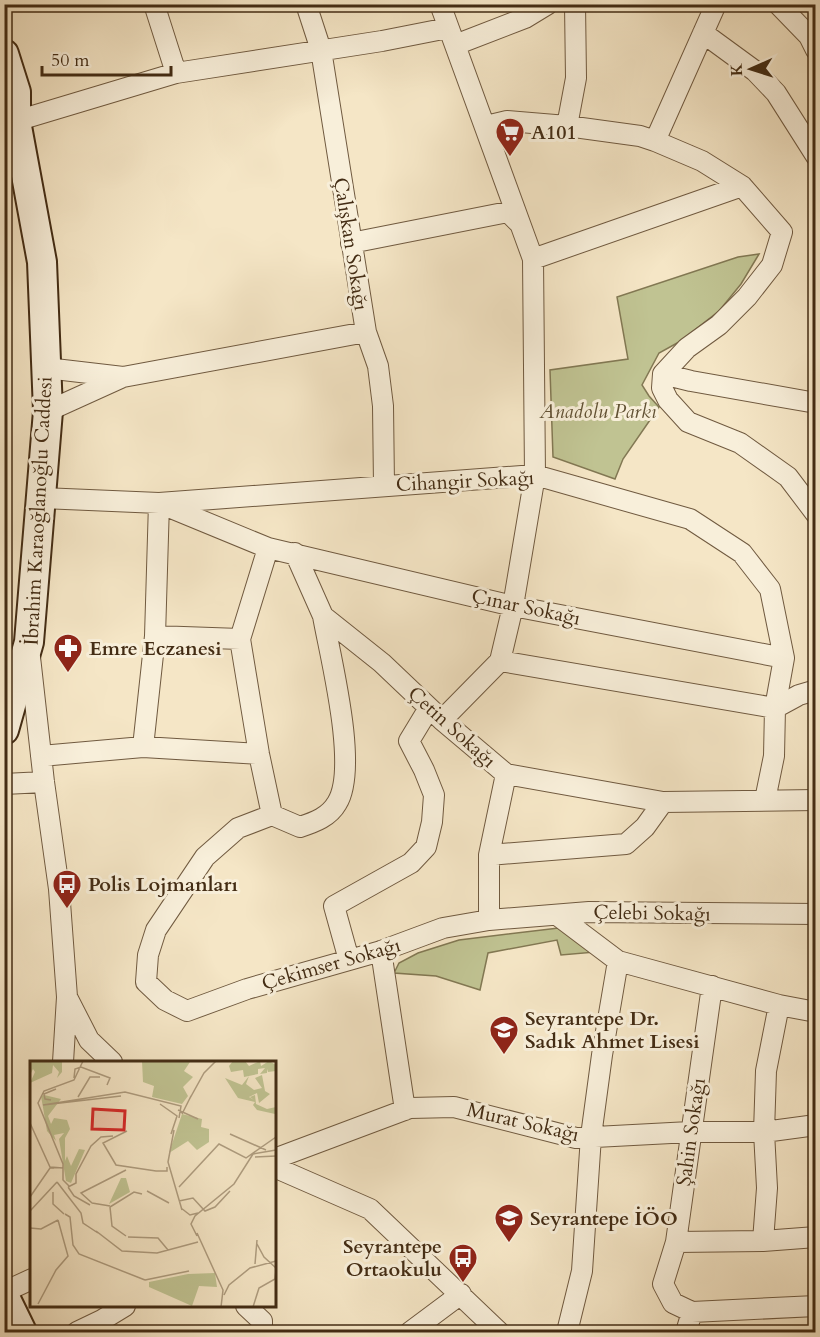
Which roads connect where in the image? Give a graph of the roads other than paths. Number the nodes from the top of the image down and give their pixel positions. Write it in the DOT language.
graph roads {
  1 [pos="154,4"];
  2 [pos="306,4"];
  3 [pos="440,4"];
  4 [pos="548,4"];
  5 [pos="575,4"];
  6 [pos="716,4"];
  7 [pos="778,4"];
  8 [pos="703,33"];
  9 [pos="452,36"];
  10 [pos="321,50"];
  11 [pos="816,50"];
  12 [pos="4,54"];
  13 [pos="176,73"];
  14 [pos="10,115"];
  15 [pos="486,126"];
  16 [pos="567,126"];
  17 [pos="655,141"];
  18 [pos="816,156"];
  19 [pos="742,186"];
  20 [pos="519,223"];
  21 [pos="351,243"];
  22 [pos="533,259"];
  23 [pos="366,332"];
  24 [pos="46,368"];
  25 [pos="663,374"];
  26 [pos="123,377"];
  27 [pos="816,403"];
  28 [pos="48,411"];
  29 [pos="535,475"];
  30 [pos="384,485"];
  31 [pos="42,498"];
  32 [pos="159,503"];
  33 [pos="816,514"];
  34 [pos="268,548"];
  35 [pos="295,553"];
  36 [pos="513,606"];
  37 [pos="323,616"];
  38 [pos="155,636"];
  39 [pos="240,639"];
  40 [pos="28,642"];
  41 [pos="784,658"];
  42 [pos="500,661"];
  43 [pos="816,690"];
  44 [pos="775,708"];
  45 [pos="436,714"];
  46 [pos="4,730"];
  47 [pos="143,747"];
  48 [pos="258,754"];
  49 [pos="41,756"];
  50 [pos="506,774"];
  51 [pos="44,782"];
  52 [pos="4,784"];
  53 [pos="765,800"];
  54 [pos="816,801"];
  55 [pos="663,802"];
  56 [pos="272,815"];
  57 [pos="489,855"];
  58 [pos="816,914"];
  59 [pos="557,915"];
  60 [pos="489,920"];
  61 [pos="381,951"];
  62 [pos="349,960"];
  63 [pos="618,961"];
  64 [pos="712,986"];
  65 [pos="67,997"];
  66 [pos="779,1005"];
  67 [pos="816,1012"];
  68 [pos="63,1061"];
  69 [pos="111,1061"];
  70 [pos="405,1110"];
  71 [pos="816,1125"];
  72 [pos="690,1132"];
  73 [pos="764,1132"];
  74 [pos="591,1136"];
  75 [pos="276,1158"];
  76 [pos="276,1168"];
  77 [pos="816,1237"];
  78 [pos="763,1241"];
  79 [pos="676,1242"];
  80 [pos="30,1280"];
  81 [pos="4,1293"];
  82 [pos="461,1294"];
  83 [pos="816,1306"];
  84 [pos="122,1307"];
  85 [pos="248,1307"];
  86 [pos="692,1312"];
  87 [pos="22,1332"];
  88 [pos="77,1332"];
  89 [pos="262,1332"];
  90 [pos="410,1332"];
  91 [pos="499,1332"];
  92 [pos="567,1332"];
  93 [pos="686,1332"];
  1 -- 13 [label="street"];
  2 -- 10 [label="street, Çalışkan Sokağı"];
  3 -- 9 [label="street"];
  4 -- 9 [label="street"];
  5 -- 16 [label="street"];
  6 -- 8 [label="street"];
  7 -- 11 [label="street"];
  8 -- 17 [label="street"];
  8 -- 18 [label="street"];
  9 -- 10 [label="street"];
  9 -- 15 [label="street"];
  10 -- 13 [label="street"];
  10 -- 21 [label="street, Çalışkan Sokağı"];
  12 -- 14 [label="street, İbrahim Karaoğlanoğlu Caddesi"];
  13 -- 14 [label="street"];
  14 -- 24 [label="street, İbrahim Karaoğlanoğlu Caddesi"];
  15 -- 16 [label="street"];
  15 -- 20 [label="street"];
  16 -- 17 [label="street"];
  17 -- 19 [label="street"];
  19 -- 22 [label="street"];
  19 -- 25 [label="street"];
  20 -- 21 [label="street"];
  20 -- 22 [label="street"];
  21 -- 23 [label="street, Çalışkan Sokağı"];
  22 -- 29 [label="street"];
  23 -- 26 [label="street"];
  23 -- 30 [label="street, Çalışkan Sokağı"];
  24 -- 26 [label="street"];
  24 -- 28 [label="street, İbrahim Karaoğlanoğlu Caddesi"];
  25 -- 27 [label="street"];
  25 -- 33 [label="street"];
  26 -- 28 [label="street"];
  28 -- 31 [label="street, İbrahim Karaoğlanoğlu Caddesi"];
  29 -- 30 [label="street, Cihangir Sokağı"];
  29 -- 36 [label="street"];
  29 -- 41 [label="street, Cihangir Sokağı"];
  30 -- 32 [label="street, Cihangir Sokağı"];
  31 -- 32 [label="street, Cihangir Sokağı"];
  31 -- 40 [label="street, İbrahim Karaoğlanoğlu Caddesi"];
  32 -- 34 [label="street"];
  32 -- 38 [label="street"];
  34 -- 35 [label="street, Çınar Sokağı"];
  34 -- 39 [label="street"];
  35 -- 36 [label="street, Çınar Sokağı"];
  35 -- 37 [label="street, Çetin Sokağı"];
  36 -- 41 [label="street, Çınar Sokağı"];
  36 -- 42 [label="street"];
  37 -- 45 [label="street, Çetin Sokağı"];
  37 -- 56 [label="street"];
  38 -- 39 [label="street"];
  38 -- 47 [label="street"];
  39 -- 48 [label="street"];
  40 -- 46 [label="street"];
  40 -- 49 [label="street, İbrahim Karaoğlanoğlu Caddesi"];
  41 -- 44 [label="street, Cihangir Sokağı"];
  42 -- 44 [label="street"];
  42 -- 45 [label="street"];
  43 -- 44 [label="street"];
  44 -- 53 [label="street, Cihangir Sokağı"];
  45 -- 50 [label="street, Çetin Sokağı"];
  45 -- 62 [label="street"];
  47 -- 48 [label="street"];
  47 -- 49 [label="street"];
  48 -- 56 [label="street"];
  49 -- 51 [label="street, İbrahim Karaoğlanoğlu Caddesi"];
  50 -- 55 [label="street, Çetin Sokağı"];
  50 -- 57 [label="street"];
  51 -- 52 [label="street"];
  51 -- 65 [label="street, İbrahim Karaoğlanoğlu Caddesi"];
  53 -- 54 [label="street, Çetin Sokağı"];
  53 -- 55 [label="street, Çetin Sokağı"];
  55 -- 57 [label="street"];
  56 -- 62 [label="street, Çekimser Sokağı"];
  57 -- 60 [label="street"];
  58 -- 59 [label="street, Çelebi Sokağı"];
  59 -- 60 [label="street, Çelebi Sokağı"];
  59 -- 63 [label="street"];
  60 -- 61 [label="street, Çekimser Sokağı"];
  61 -- 62 [label="street, Çekimser Sokağı"];
  61 -- 70 [label="street"];
  63 -- 64 [label="street"];
  63 -- 74 [label="street"];
  64 -- 66 [label="street"];
  64 -- 72 [label="street, Şahin Sokağı"];
  65 -- 68 [label="street"];
  65 -- 69 [label="street, İbrahim Karaoğlanoğlu Caddesi"];
  66 -- 67 [label="street"];
  66 -- 73 [label="street"];
  70 -- 74 [label="street, Murat Sokağı"];
  70 -- 75 [label="street, Murat Sokağı"];
  71 -- 73 [label="street, Murat Sokağı"];
  72 -- 73 [label="street, Murat Sokağı"];
  72 -- 74 [label="street, Murat Sokağı"];
  72 -- 79 [label="street, Şahin Sokağı"];
  73 -- 78 [label="street"];
  74 -- 92 [label="street"];
  76 -- 82 [label="street"];
  77 -- 78 [label="street"];
  78 -- 79 [label="street"];
  79 -- 86 [label="street, Şahin Sokağı"];
  80 -- 81 [label="street"];
  81 -- 87 [label="street"];
  82 -- 90 [label="street"];
  82 -- 91 [label="street"];
  83 -- 86 [label="street"];
  84 -- 88 [label="street"];
  85 -- 89 [label="street"];
  86 -- 93 [label="street"];
}
